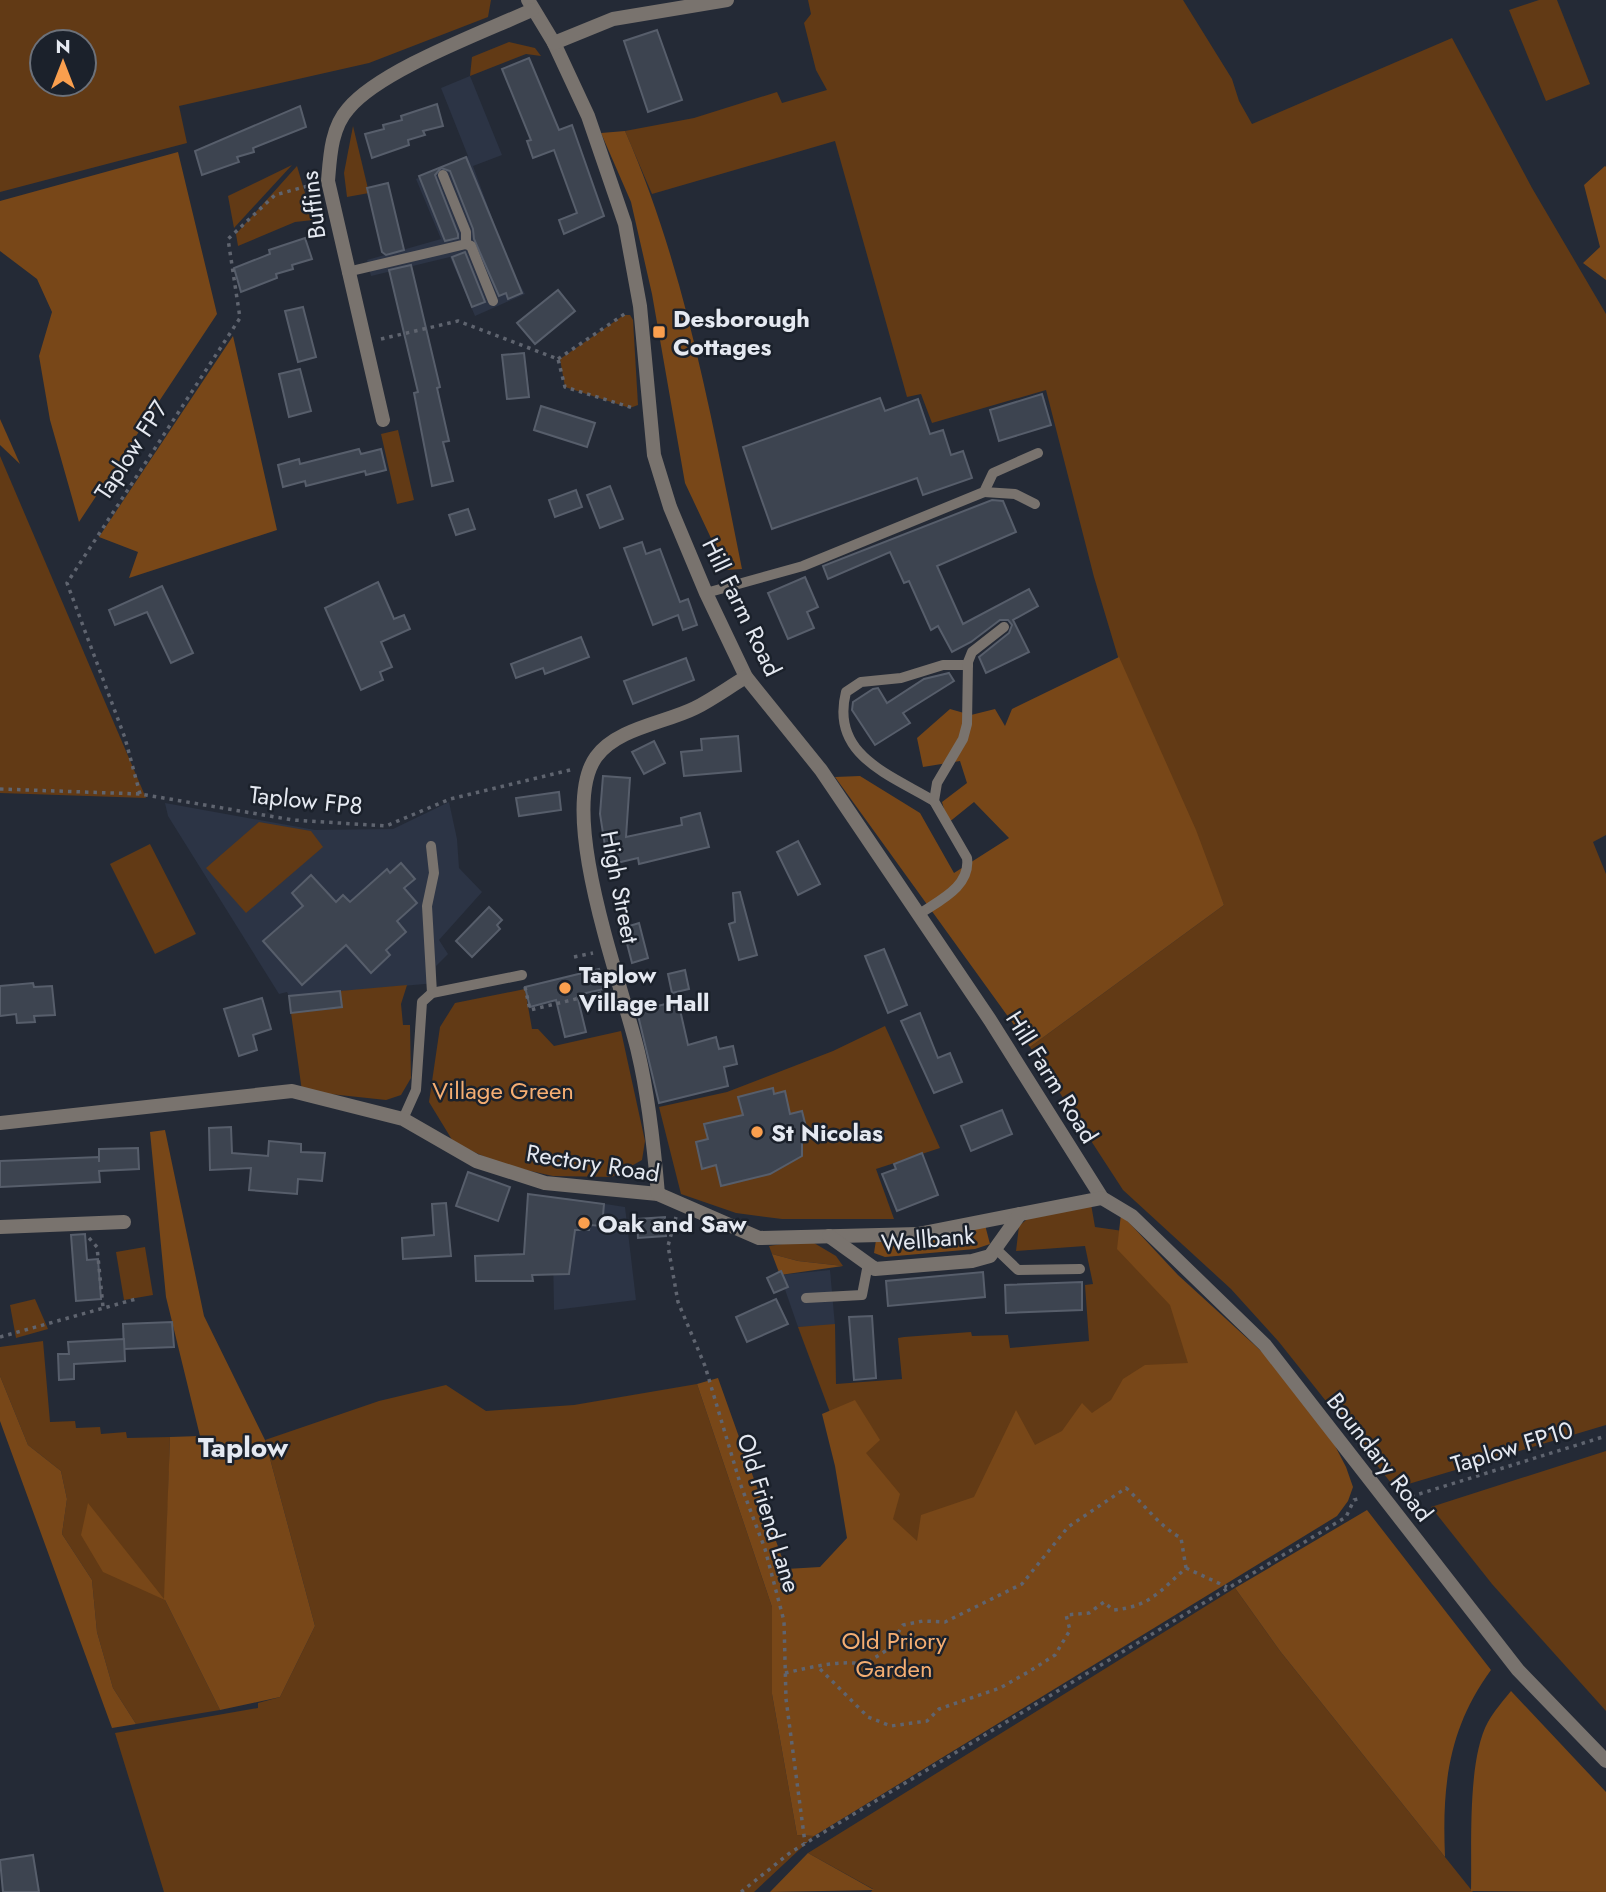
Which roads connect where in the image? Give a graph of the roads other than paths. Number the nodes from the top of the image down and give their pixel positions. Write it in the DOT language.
graph roads {
  1 [pos="727,0"];
  2 [pos="530,5"];
  3 [pos="554,43"];
  4 [pos="443,175"];
  5 [pos="466,244"];
  6 [pos="347,272"];
  7 [pos="493,301"];
  8 [pos="383,420"];
  9 [pos="1038,453"];
  10 [pos="984,492"];
  11 [pos="1035,505"];
  12 [pos="706,593"];
  13 [pos="1004,627"];
  14 [pos="968,665"];
  15 [pos="746,677"];
  16 [pos="934,801"];
  17 [pos="431,846"];
  18 [pos="918,915"];
  19 [pos="522,975"];
  20 [pos="432,993"];
  21 [pos="403,1119"];
  22 [pos="0,1123"];
  23 [pos="658,1194"];
  24 [pos="1102,1198"];
  25 [pos="1020,1214"];
  26 [pos="124,1222"];
  27 [pos="0,1227"];
  28 [pos="830,1236"];
  29 [pos="995,1248"];
  30 [pos="868,1264"];
  31 [pos="1080,1269"];
  32 [pos="806,1298"];
  33 [pos="1606,1762"];
  1 -- 3 [label="street"];
  2 -- 3 [label="street, Hill Farm Road"];
  2 -- 6 [label="street, Buffins"];
  3 -- 12 [label="street, Hill Farm Road"];
  4 -- 5 [label="lane"];
  5 -- 6 [label="lane"];
  5 -- 7 [label="lane"];
  6 -- 8 [label="street, Buffins"];
  9 -- 10 [label="lane"];
  10 -- 11 [label="lane"];
  10 -- 12 [label="lane"];
  12 -- 15 [label="street, Hill Farm Road"];
  13 -- 14 [label="lane"];
  14 -- 16 [label="lane"];
  14 -- 16 [label="lane"];
  15 -- 18 [label="street, Hill Farm Road"];
  15 -- 23 [label="street, High Street"];
  16 -- 18 [label="lane"];
  17 -- 20 [label="lane"];
  18 -- 24 [label="street, Hill Farm Road"];
  19 -- 20 [label="lane"];
  20 -- 21 [label="lane"];
  21 -- 22 [label="street, Rectory Road"];
  21 -- 23 [label="street, Rectory Road"];
  23 -- 28 [label="street, Rectory Road"];
  24 -- 25 [label="street, Rectory Road"];
  24 -- 33 [label="street, Boundary Road"];
  25 -- 28 [label="street, Rectory Road"];
  25 -- 29 [label="street, Wellbank"];
  26 -- 27 [label="street"];
  28 -- 30 [label="street, Wellbank"];
  29 -- 30 [label="street, Wellbank"];
  29 -- 31 [label="lane"];
  30 -- 32 [label="lane"];
}
